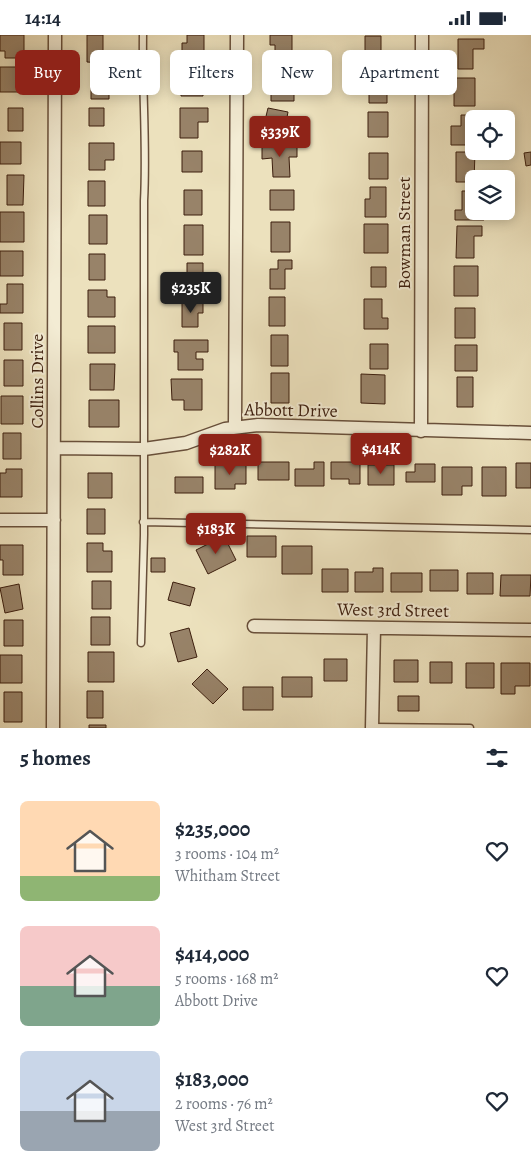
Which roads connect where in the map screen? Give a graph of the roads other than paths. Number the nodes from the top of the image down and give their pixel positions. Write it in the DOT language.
graph roads {
  1 [pos="55,35"];
  2 [pos="143,35"];
  3 [pos="237,35"];
  4 [pos="422,35"];
  5 [pos="235,427"];
  6 [pos="421,431"];
  7 [pos="531,433"];
  8 [pos="54,448"];
  9 [pos="144,449"];
  10 [pos="0,520"];
  11 [pos="54,521"];
  12 [pos="143,522"];
  13 [pos="531,530"];
  14 [pos="254,625"];
  15 [pos="374,627"];
  16 [pos="531,631"];
  17 [pos="141,643"];
  18 [pos="372,727"];
  19 [pos="53,728"];
  20 [pos="470,728"];
  1 -- 8 [label="street, Collins Drive"];
  2 -- 9 [label="lane"];
  3 -- 5 [label="street"];
  4 -- 6 [label="street, Bowman Street"];
  5 -- 6 [label="street, Abbott Drive"];
  5 -- 9 [label="street, Abbott Drive"];
  6 -- 7 [label="street, Abbott Drive"];
  8 -- 9 [label="street, Abbott Drive"];
  8 -- 11 [label="street, Collins Drive"];
  9 -- 12 [label="lane"];
  10 -- 11 [label="street"];
  11 -- 19 [label="street, Collins Drive"];
  12 -- 13 [label="lane"];
  12 -- 17 [label="lane"];
  14 -- 15 [label="street, West 3rd Street"];
  15 -- 16 [label="street, West 3rd Street"];
  15 -- 18 [label="street"];
  18 -- 20 [label="lane"];
}
